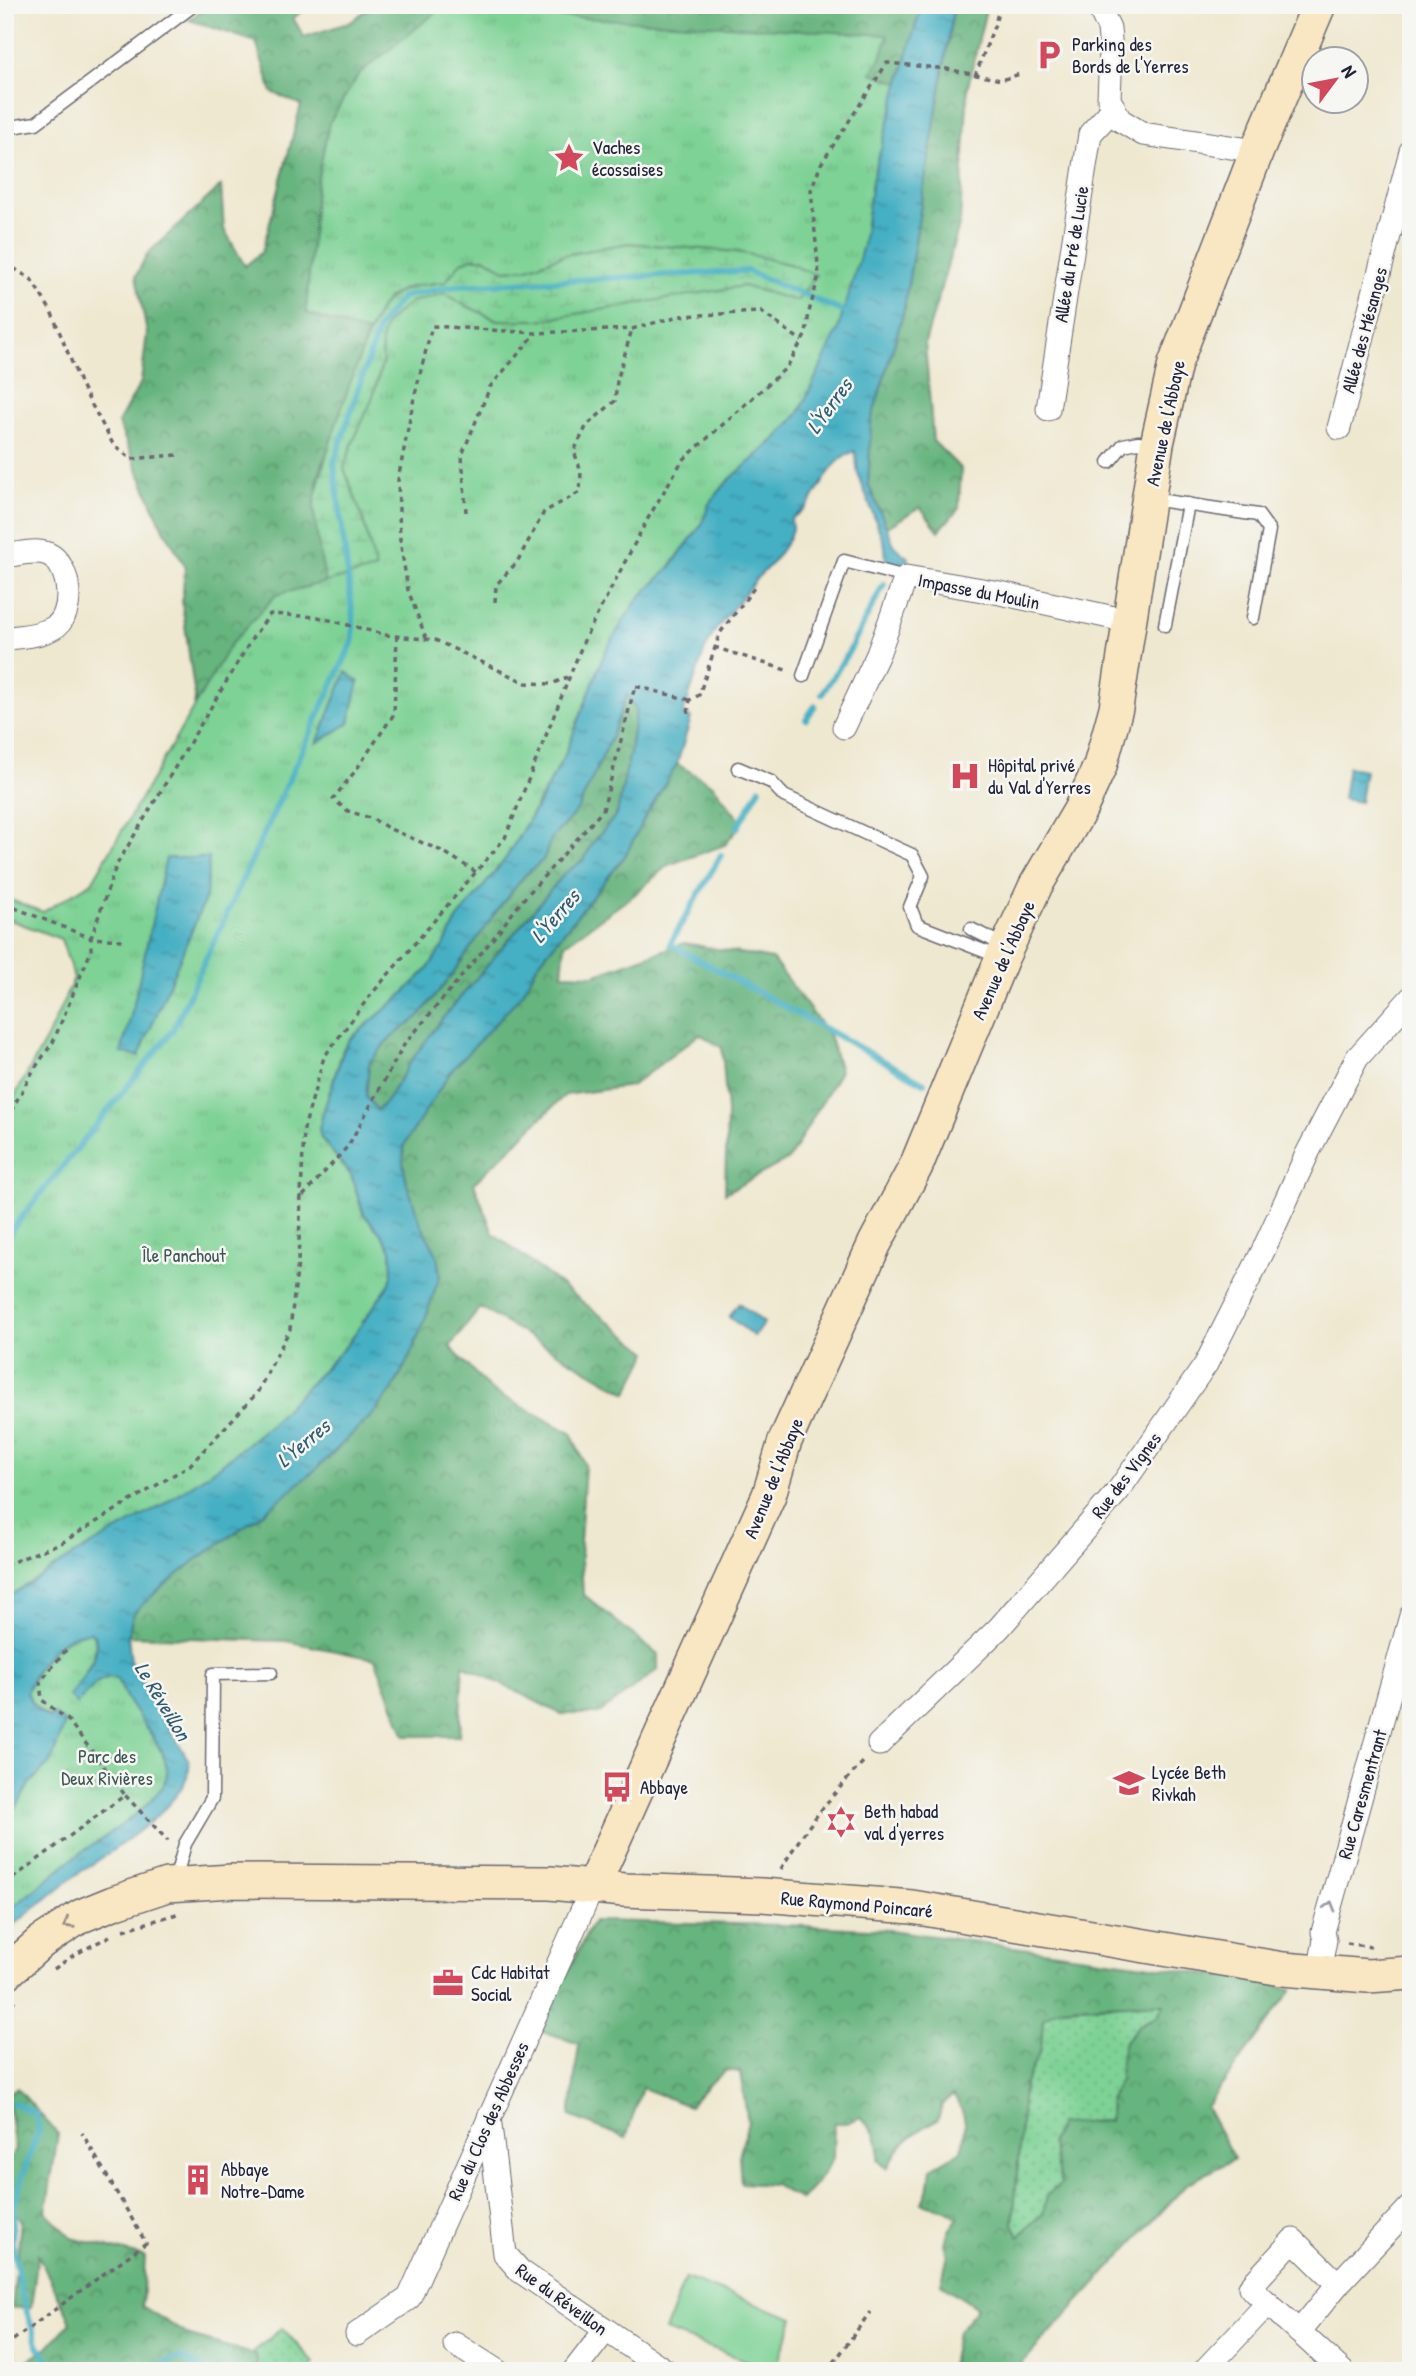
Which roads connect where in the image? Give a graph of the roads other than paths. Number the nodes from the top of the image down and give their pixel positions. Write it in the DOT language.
graph roads {
  1 [pos="194,5"];
  2 [pos="1098,5"];
  3 [pos="1318,5"];
  4 [pos="1114,108"];
  5 [pos="5,128"];
  6 [pos="1257,151"];
  7 [pos="1411,151"];
  8 [pos="1048,409"];
  9 [pos="1339,428"];
  10 [pos="1157,444"];
  11 [pos="1109,463"];
  12 [pos="1148,499"];
  13 [pos="1188,504"];
  14 [pos="5,556"];
  15 [pos="906,577"];
  16 [pos="1253,618"];
  17 [pos="1128,621"];
  18 [pos="1165,625"];
  19 [pos="5,639"];
  20 [pos="803,676"];
  21 [pos="844,727"];
  22 [pos="738,768"];
  23 [pos="971,929"];
  24 [pos="1005,953"];
  25 [pos="1411,998"];
  26 [pos="1411,1616"];
  27 [pos="271,1673"];
  28 [pos="879,1744"];
  29 [pos="300,1881"];
  30 [pos="167,1885"];
  31 [pos="593,1886"];
  32 [pos="1319,1972"];
  33 [pos="1411,1973"];
  34 [pos="9,1990"];
  35 [pos="489,2117"];
  36 [pos="1411,2206"];
  37 [pos="1338,2284"];
  38 [pos="1268,2303"];
  39 [pos="605,2331"];
  40 [pos="1299,2332"];
  41 [pos="357,2334"];
  42 [pos="455,2344"];
  43 [pos="497,2371"];
  44 [pos="573,2371"];
  45 [pos="666,2371"];
  46 [pos="1204,2371"];
  47 [pos="1342,2371"];
  1 -- 5 [label="lane"];
  2 -- 4 [label="street"];
  3 -- 6 [label="street, Avenue de l'Abbaye"];
  4 -- 6 [label="street"];
  4 -- 8 [label="street, Allée du Pré de Lucie"];
  6 -- 10 [label="street, Avenue de l'Abbaye"];
  7 -- 9 [label="street, Allée des Mésanges"];
  10 -- 11 [label="lane"];
  10 -- 12 [label="street, Avenue de l'Abbaye"];
  12 -- 13 [label="lane"];
  12 -- 17 [label="street, Avenue de l'Abbaye"];
  13 -- 16 [label="lane"];
  13 -- 18 [label="lane"];
  14 -- 19 [label="street"];
  15 -- 17 [label="street, Impasse du Moulin"];
  15 -- 20 [label="lane"];
  15 -- 21 [label="street, Impasse du Moulin"];
  17 -- 24 [label="street, Avenue de l'Abbaye"];
  22 -- 24 [label="lane"];
  23 -- 24 [label="lane"];
  24 -- 31 [label="street, Avenue de l'Abbaye"];
  25 -- 28 [label="street, Rue des Vignes"];
  32 -- 26 [label="street, Rue Caresmentrant, one-way"];
  27 -- 30 [label="lane"];
  29 -- 30 [label="street, Rue Raymond Poincaré"];
  29 -- 31 [label="street, Rue Raymond Poincaré"];
  29 -- 34 [label="street, Rue Raymond Poincaré"];
  30 -- 34 [label="street, Rue Raymond Poincaré, one-way"];
  31 -- 32 [label="street, Rue Raymond Poincaré"];
  31 -- 35 [label="street, Rue du Clos des Abbesses"];
  32 -- 33 [label="street, Rue Raymond Poincaré"];
  35 -- 39 [label="street, Rue du Réveillon"];
  35 -- 41 [label="street, Rue du Clos des Abbesses"];
  36 -- 37 [label="street"];
  37 -- 38 [label="street"];
  37 -- 40 [label="street"];
  38 -- 40 [label="street"];
  38 -- 46 [label="street"];
  39 -- 44 [label="street"];
  39 -- 45 [label="street, Rue du Réveillon"];
  40 -- 47 [label="street"];
  42 -- 43 [label="street"];
}
